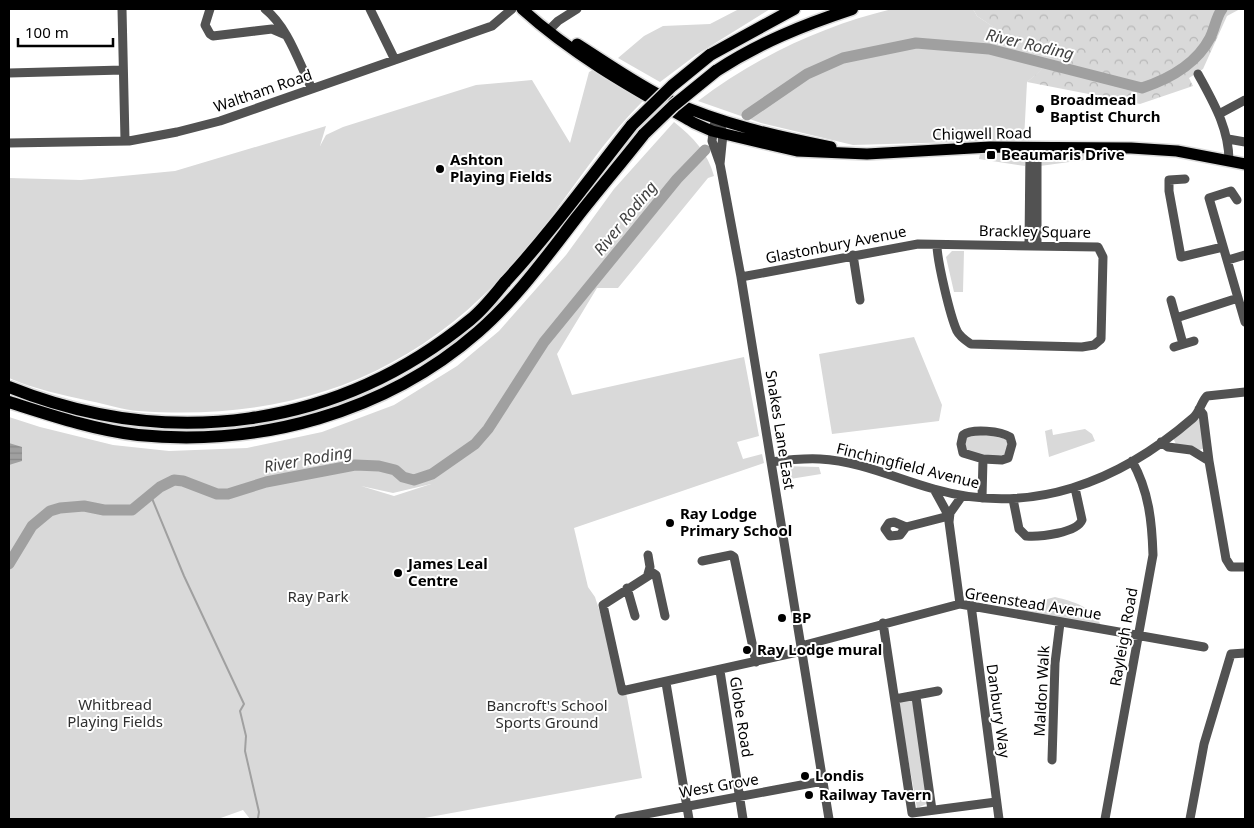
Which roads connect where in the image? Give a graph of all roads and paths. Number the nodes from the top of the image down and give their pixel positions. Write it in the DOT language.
graph roads {
  1 [pos="122,9"];
  2 [pos="210,9"];
  3 [pos="265,9"];
  4 [pos="370,9"];
  5 [pos="512,9"];
  6 [pos="577,9"];
  7 [pos="794,9"];
  8 [pos="852,9"];
  9 [pos="523,10"];
  10 [pos="550,30"];
  11 [pos="286,35"];
  12 [pos="395,60"];
  13 [pos="123,70"];
  14 [pos="9,73"];
  15 [pos="1198,74"];
  16 [pos="312,89"];
  17 [pos="1245,100"];
  18 [pos="1219,114"];
  19 [pos="719,120"];
  20 [pos="718,132"];
  21 [pos="1228,139"];
  22 [pos="125,140"];
  23 [pos="1245,142"];
  24 [pos="9,143"];
  25 [pos="1034,148"];
  26 [pos="867,154"];
  27 [pos="1229,161"];
  28 [pos="1245,164"];
  29 [pos="1185,180"];
  30 [pos="1237,200"];
  31 [pos="938,245"];
  32 [pos="1033,246"];
  33 [pos="1223,247"];
  34 [pos="853,255"];
  35 [pos="1245,255"];
  36 [pos="1228,260"];
  37 [pos="741,277"];
  38 [pos="1238,298"];
  39 [pos="860,300"];
  40 [pos="1171,300"];
  41 [pos="1176,318"];
  42 [pos="1242,325"];
  43 [pos="1194,341"];
  44 [pos="9,387"];
  45 [pos="1245,392"];
  46 [pos="9,402"];
  47 [pos="1200,409"];
  48 [pos="1161,442"];
  49 [pos="983,459"];
  50 [pos="1132,461"];
  51 [pos="1209,461"];
  52 [pos="771,462"];
  53 [pos="1074,488"];
  54 [pos="934,489"];
  55 [pos="962,496"];
  56 [pos="982,498"];
  57 [pos="1013,499"];
  58 [pos="949,515"];
  59 [pos="906,527"];
  60 [pos="648,555"];
  61 [pos="702,561"];
  62 [pos="1245,567"];
  63 [pos="648,574"];
  64 [pos="627,588"];
  65 [pos="960,604"];
  66 [pos="971,606"];
  67 [pos="635,616"];
  68 [pos="665,616"];
  69 [pos="1060,623"];
  70 [pos="884,624"];
  71 [pos="1139,635"];
  72 [pos="1204,647"];
  73 [pos="801,649"];
  74 [pos="1245,653"];
  75 [pos="756,662"];
  76 [pos="720,671"];
  77 [pos="666,683"];
  78 [pos="938,691"];
  79 [pos="916,697"];
  80 [pos="895,699"];
  81 [pos="1052,760"];
  82 [pos="823,781"];
  83 [pos="740,796"];
  84 [pos="996,802"];
  85 [pos="686,806"];
  86 [pos="932,810"];
  87 [pos="620,819"];
  88 [pos="689,819"];
  89 [pos="743,819"];
  90 [pos="829,819"];
  91 [pos="998,819"];
  92 [pos="1105,819"];
  93 [pos="1190,819"];
  1 -- 13 [label="street"];
  2 -- 11 [label="street"];
  3 -- 11 [label="street"];
  4 -- 12 [label="street"];
  5 -- 12 [label="street, Waltham Road"];
  6 -- 10 [label="street"];
  7 -- 44 [label="highway, bridge"];
  8 -- 46 [label="highway, bridge"];
  9 -- 10 [label="main road, Chigwell Road"];
  10 -- 19 [label="main road, Chigwell Road"];
  10 -- 20 [label="main road, Chigwell Road"];
  11 -- 16 [label="street"];
  12 -- 16 [label="street, Waltham Road"];
  13 -- 14 [label="street"];
  13 -- 22 [label="street"];
  15 -- 18 [label="street"];
  16 -- 22 [label="street, Waltham Road"];
  17 -- 18 [label="street"];
  18 -- 21 [label="street"];
  19 -- 20 [label="street"];
  19 -- 26 [label="main road, Chigwell Road"];
  20 -- 26 [label="main road, Chigwell Road"];
  20 -- 37 [label="street, Snakes Lane East"];
  21 -- 23 [label="street"];
  21 -- 27 [label="street"];
  22 -- 24 [label="street, Waltham Road"];
  25 -- 26 [label="main road, Chigwell Road"];
  25 -- 27 [label="main road, Chigwell Road"];
  25 -- 32 [label="street"];
  27 -- 28 [label="main road, Chigwell Road"];
  29 -- 33 [label="street"];
  30 -- 33 [label="street"];
  31 -- 32 [label="street, Brackley Square"];
  31 -- 32 [label="street, Brackley Square"];
  31 -- 34 [label="street, Glastonbury Avenue"];
  33 -- 36 [label="street"];
  34 -- 37 [label="street, Glastonbury Avenue"];
  34 -- 39 [label="street"];
  35 -- 36 [label="street"];
  36 -- 38 [label="street"];
  37 -- 52 [label="street, Snakes Lane East"];
  38 -- 41 [label="street"];
  38 -- 42 [label="street"];
  40 -- 41 [label="street"];
  41 -- 43 [label="street"];
  45 -- 47 [label="street, Finchingfield Avenue"];
  47 -- 48 [label="street, Finchingfield Avenue"];
  47 -- 51 [label="street"];
  48 -- 50 [label="street, Finchingfield Avenue"];
  48 -- 51 [label="street"];
  49 -- 49 [label="street"];
  49 -- 56 [label="street"];
  50 -- 53 [label="street, Finchingfield Avenue"];
  50 -- 71 [label="street, Rayleigh Road"];
  51 -- 62 [label="street"];
  52 -- 54 [label="street, Finchingfield Avenue"];
  52 -- 73 [label="street, Snakes Lane East"];
  53 -- 57 [label="street, Finchingfield Avenue"];
  53 -- 57 [label="street"];
  54 -- 55 [label="street, Finchingfield Avenue"];
  54 -- 58 [label="street"];
  55 -- 56 [label="street, Finchingfield Avenue"];
  55 -- 58 [label="street"];
  56 -- 57 [label="street, Finchingfield Avenue"];
  58 -- 59 [label="street"];
  58 -- 65 [label="street"];
  60 -- 63 [label="street"];
  61 -- 75 [label="street"];
  63 -- 64 [label="street"];
  63 -- 68 [label="street"];
  64 -- 67 [label="street"];
  64 -- 77 [label="street, Greenstead Avenue"];
  65 -- 66 [label="street, Greenstead Avenue"];
  65 -- 70 [label="street, Greenstead Avenue"];
  66 -- 69 [label="street, Greenstead Avenue"];
  66 -- 84 [label="street, Danbury Way"];
  69 -- 71 [label="street, Greenstead Avenue"];
  69 -- 81 [label="street, Maldon Walk"];
  70 -- 73 [label="street, Greenstead Avenue"];
  70 -- 80 [label="street"];
  71 -- 72 [label="street, Greenstead Avenue"];
  71 -- 92 [label="street, Rayleigh Road"];
  73 -- 75 [label="street, Greenstead Avenue"];
  73 -- 82 [label="street, Snakes Lane East"];
  74 -- 93 [label="street"];
  75 -- 76 [label="street, Greenstead Avenue"];
  76 -- 77 [label="street, Greenstead Avenue"];
  76 -- 83 [label="street, Globe Road"];
  77 -- 85 [label="street"];
  78 -- 79 [label="street"];
  79 -- 80 [label="street"];
  79 -- 86 [label="street"];
  80 -- 86 [label="street"];
  82 -- 83 [label="street, West Grove"];
  82 -- 90 [label="street, Snakes Lane East"];
  83 -- 85 [label="street, West Grove"];
  83 -- 89 [label="street, Globe Road"];
  84 -- 86 [label="street"];
  84 -- 91 [label="street, Danbury Way"];
  85 -- 87 [label="street, West Grove"];
  85 -- 88 [label="street"];
}
